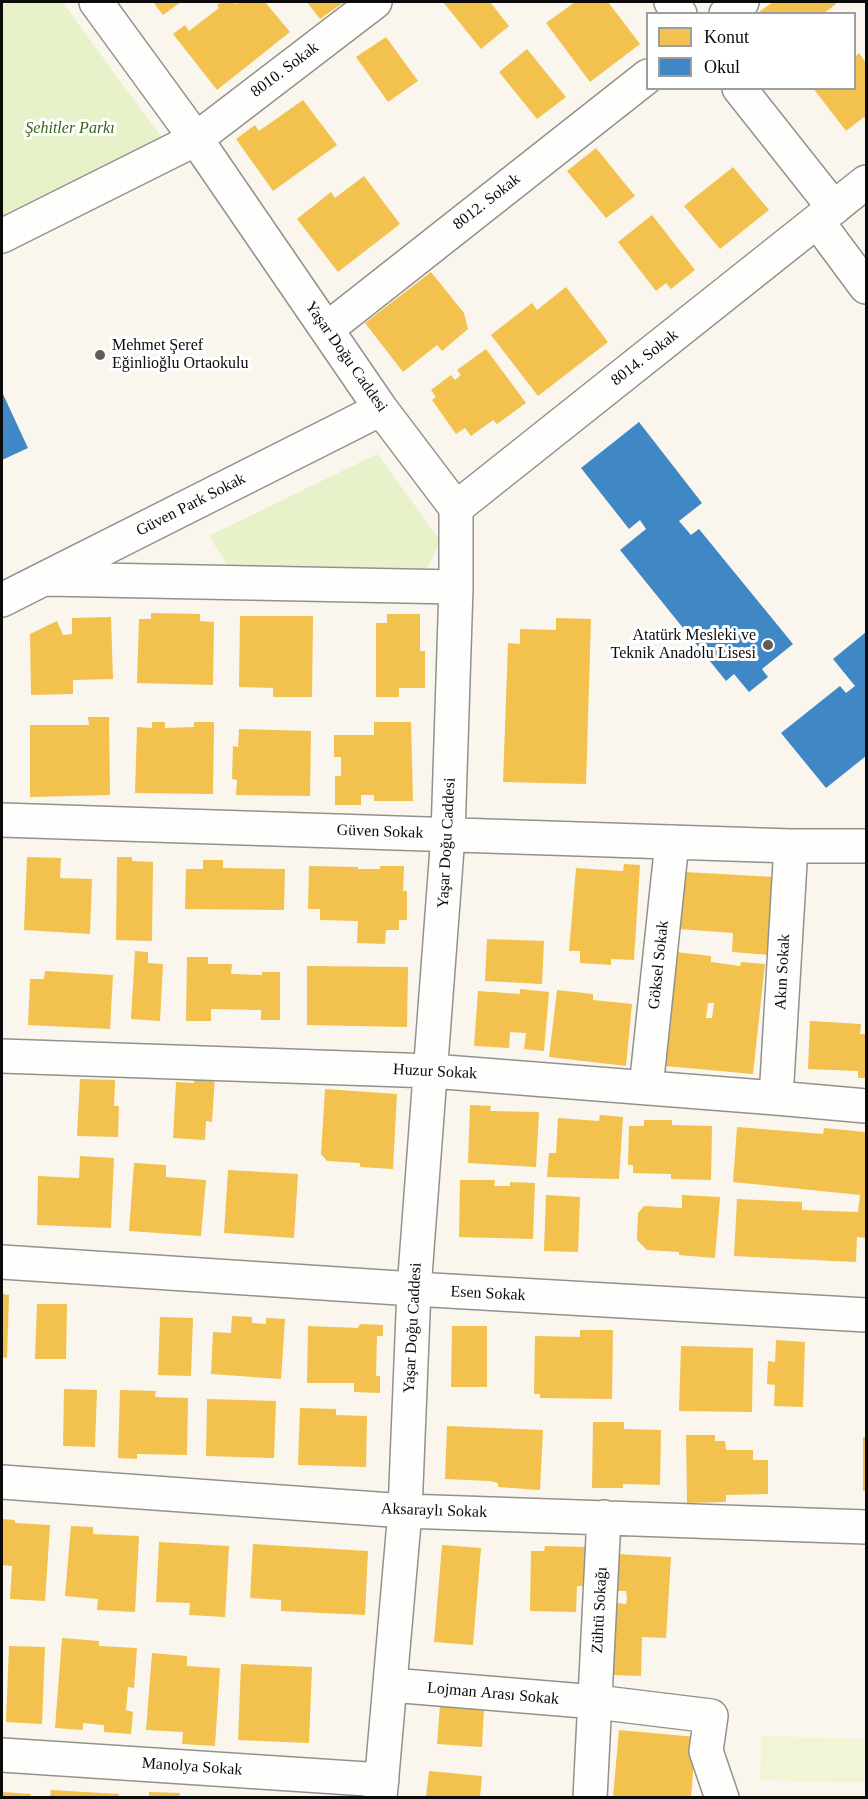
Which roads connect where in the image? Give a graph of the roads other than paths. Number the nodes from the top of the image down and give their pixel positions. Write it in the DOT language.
graph roads {
  1 [pos="96,2"];
  2 [pos="375,2"];
  3 [pos="742,2"];
  4 [pos="729,12"];
  5 [pos="646,78"];
  6 [pos="740,90"];
  7 [pos="195,139"];
  8 [pos="847,203"];
  9 [pos="2,237"];
  10 [pos="867,287"];
  11 [pos="327,329"];
  12 [pos="381,409"];
  13 [pos="456,508"];
  14 [pos="42,579"];
  15 [pos="456,587"];
  16 [pos="2,600"];
  17 [pos="2,820"];
  18 [pos="448,835"];
  19 [pos="672,842"];
  20 [pos="791,846"];
  21 [pos="867,846"];
  22 [pos="2,1056"];
  23 [pos="432,1071"];
  24 [pos="646,1088"];
  25 [pos="776,1098"];
  26 [pos="867,1107"];
  27 [pos="2,1262"];
  28 [pos="414,1290"];
  29 [pos="867,1315"];
  30 [pos="2,1482"];
  31 [pos="405,1511"];
  32 [pos="604,1517"];
  33 [pos="867,1527"];
  34 [pos="391,1685"];
  35 [pos="596,1702"];
  36 [pos="2,1755"];
  37 [pos="381,1789"];
  38 [pos="590,1797"];
  39 [pos="722,1797"];
  1 -- 7 [label="street, Yaşar Doğu Caddesi"];
  2 -- 7 [label="street, 8010. Sokak"];
  3 -- 4 [label="street"];
  5 -- 11 [label="street, 8012. Sokak"];
  6 -- 8 [label="street"];
  7 -- 9 [label="street, 8010. Sokak"];
  7 -- 11 [label="street, Yaşar Doğu Caddesi"];
  8 -- 10 [label="street"];
  8 -- 13 [label="street, 8014. Sokak"];
  11 -- 12 [label="street, Yaşar Doğu Caddesi"];
  12 -- 13 [label="street, Yaşar Doğu Caddesi"];
  12 -- 14 [label="street, Güven Park Sokak"];
  13 -- 15 [label="street, Yaşar Doğu Caddesi"];
  14 -- 15 [label="street"];
  14 -- 16 [label="street, Güven Park Sokak"];
  15 -- 18 [label="street, Yaşar Doğu Caddesi"];
  17 -- 18 [label="street, Güven Sokak"];
  18 -- 19 [label="street, Güven Sokak"];
  18 -- 23 [label="street, Yaşar Doğu Caddesi"];
  19 -- 20 [label="street, Güven Sokak"];
  19 -- 24 [label="street, Göksel Sokak"];
  20 -- 21 [label="street, Güven Sokak"];
  20 -- 25 [label="street, Akın Sokak"];
  22 -- 23 [label="street, Huzur Sokak"];
  23 -- 24 [label="street, Huzur Sokak"];
  23 -- 28 [label="street, Yaşar Doğu Caddesi"];
  24 -- 25 [label="street, Huzur Sokak"];
  25 -- 26 [label="street, Huzur Sokak"];
  27 -- 28 [label="street, Esen Sokak"];
  28 -- 29 [label="street, Esen Sokak"];
  28 -- 31 [label="street, Yaşar Doğu Caddesi"];
  30 -- 31 [label="street, Aksaraylı Sokak"];
  31 -- 32 [label="street, Aksaraylı Sokak"];
  31 -- 34 [label="street, Yaşar Doğu Caddesi"];
  32 -- 33 [label="street, Aksaraylı Sokak"];
  32 -- 35 [label="street, Zühtü Sokağı"];
  34 -- 35 [label="street, Lojman Arası Sokak"];
  34 -- 37 [label="street, Yaşar Doğu Caddesi"];
  35 -- 38 [label="street, Zühtü Sokağı"];
  35 -- 39 [label="street, Lojman Arası Sokak"];
  36 -- 37 [label="street, Manolya Sokak"];
}
